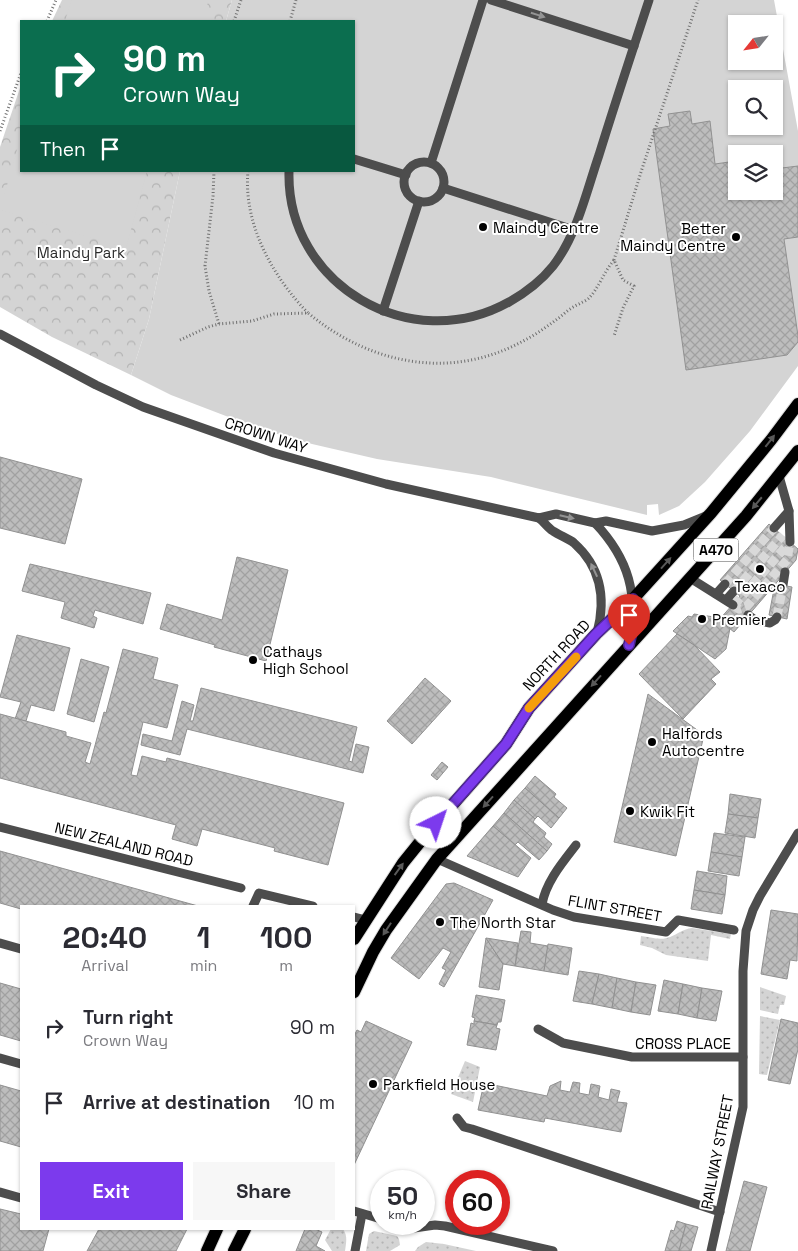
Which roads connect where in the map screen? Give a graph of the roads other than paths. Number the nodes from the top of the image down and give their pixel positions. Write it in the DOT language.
graph roads {
  1 [pos="483,0"];
  2 [pos="491,0"];
  3 [pos="649,0"];
  4 [pos="634,46"];
  5 [pos="355,159"];
  6 [pos="430,163"];
  7 [pos="289,172"];
  8 [pos="406,176"];
  9 [pos="443,188"];
  10 [pos="419,201"];
  11 [pos="574,230"];
  12 [pos="383,311"];
  13 [pos="0,334"];
  14 [pos="798,404"];
  15 [pos="798,451"];
  16 [pos="779,476"];
  17 [pos="789,511"];
  18 [pos="711,513"];
  19 [pos="539,518"];
  20 [pos="595,523"];
  21 [pos="774,528"];
  22 [pos="790,528"];
  23 [pos="783,535"];
  24 [pos="790,542"];
  25 [pos="785,572"];
  26 [pos="690,578"];
  27 [pos="725,584"];
  28 [pos="783,585"];
  29 [pos="734,591"];
  30 [pos="716,594"];
  31 [pos="633,599"];
  32 [pos="748,615"];
  33 [pos="777,617"];
  34 [pos="596,634"];
  35 [pos="629,645"];
  36 [pos="0,827"];
  37 [pos="798,833"];
  38 [pos="576,845"];
  39 [pos="437,859"];
  40 [pos="241,888"];
  41 [pos="542,904"];
  42 [pos="253,905"];
  43 [pos="309,905"];
  44 [pos="360,918"];
  45 [pos="734,930"];
  46 [pos="355,936"];
  47 [pos="0,943"];
  48 [pos="20,949"];
  49 [pos="355,990"];
  50 [pos="538,1029"];
  51 [pos="743,1057"];
  52 [pos="0,1058"];
  53 [pos="20,1064"];
  54 [pos="457,1118"];
  55 [pos="0,1192"];
  56 [pos="20,1198"];
  57 [pos="720,1212"];
  58 [pos="358,1213"];
  59 [pos="435,1225"];
  60 [pos="217,1230"];
  61 [pos="244,1230"];
  62 [pos="207,1251"];
  63 [pos="234,1251"];
  64 [pos="355,1251"];
  65 [pos="553,1251"];
  66 [pos="711,1251"];
  1 -- 6 [label="street"];
  2 -- 4 [label="street, one-way"];
  3 -- 4 [label="street"];
  4 -- 11 [label="street"];
  5 -- 8 [label="street"];
  6 -- 8 [label="street"];
  6 -- 9 [label="street"];
  7 -- 12 [label="street"];
  8 -- 10 [label="street"];
  9 -- 10 [label="street"];
  9 -- 11 [label="street"];
  10 -- 12 [label="street"];
  11 -- 12 [label="street"];
  13 -- 19 [label="street, CROWN WAY"];
  18 -- 14 [label="main road, NORTH ROAD / A470, one-way"];
  15 -- 16 [label="main road, A470"];
  16 -- 17 [label="street"];
  16 -- 26 [label="main road, A470, one-way"];
  17 -- 21 [label="street"];
  17 -- 22 [label="street"];
  18 -- 20 [label="street, CROWN WAY"];
  31 -- 18 [label="main road, NORTH ROAD / A470, one-way"];
  19 -- 20 [label="street, CROWN WAY, one-way"];
  34 -- 19 [label="street, CROWN WAY, one-way"];
  20 -- 31 [label="street"];
  22 -- 23 [label="street"];
  22 -- 24 [label="street"];
  25 -- 28 [label="street"];
  26 -- 30 [label="street"];
  26 -- 35 [label="main road, A470"];
  27 -- 30 [label="street"];
  29 -- 30 [label="street"];
  31 -- 34 [label="main road, NORTH ROAD / A470"];
  31 -- 35 [label="street"];
  32 -- 33 [label="street"];
  44 -- 34 [label="main road, NORTH ROAD / A470, one-way"];
  35 -- 39 [label="main road, A470, one-way"];
  36 -- 40 [label="street, NEW ZEALAND ROAD"];
  37 -- 51 [label="street, RAILWAY STREET"];
  38 -- 41 [label="street"];
  39 -- 41 [label="street, FLINT STREET"];
  39 -- 49 [label="main road, A470, one-way"];
  41 -- 45 [label="street, FLINT STREET"];
  42 -- 43 [label="street"];
  44 -- 46 [label="main road, NORTH ROAD / A470"];
  47 -- 48 [label="street"];
  50 -- 51 [label="street, CROSS PLACE"];
  51 -- 57 [label="street, RAILWAY STREET"];
  52 -- 53 [label="street"];
  54 -- 57 [label="street"];
  55 -- 56 [label="street"];
  57 -- 66 [label="street, RAILWAY STREET"];
  58 -- 64 [label="street"];
  59 -- 65 [label="street"];
  60 -- 62 [label="main road"];
  61 -- 63 [label="main road"];
}
